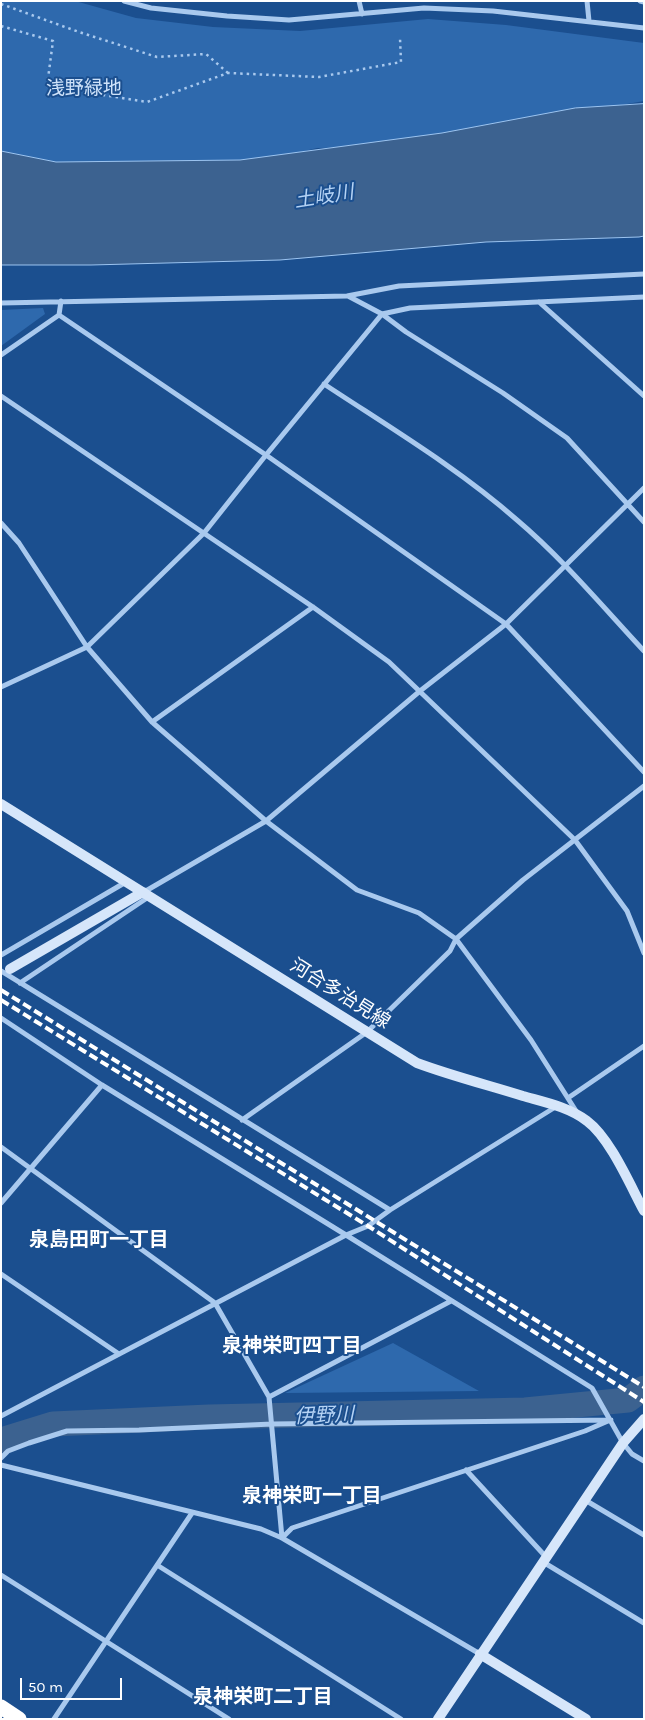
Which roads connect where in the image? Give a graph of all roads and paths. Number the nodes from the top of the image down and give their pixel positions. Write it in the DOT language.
graph roads {
  1 [pos="124,1"];
  2 [pos="359,1"];
  3 [pos="587,1"];
  4 [pos="640,1"];
  5 [pos="644,2"];
  6 [pos="1,4"];
  7 [pos="362,14"];
  8 [pos="589,21"];
  9 [pos="1,26"];
  10 [pos="644,28"];
  11 [pos="400,38"];
  12 [pos="228,73"];
  13 [pos="644,274"];
  14 [pos="348,296"];
  15 [pos="644,297"];
  16 [pos="61,301"];
  17 [pos="539,302"];
  18 [pos="1,303"];
  19 [pos="382,314"];
  20 [pos="59,315"];
  21 [pos="1,355"];
  22 [pos="324,384"];
  23 [pos="1,396"];
  24 [pos="644,396"];
  25 [pos="266,455"];
  26 [pos="644,488"];
  27 [pos="627,504"];
  28 [pos="644,522"];
  29 [pos="1,523"];
  30 [pos="204,534"];
  31 [pos="564,566"];
  32 [pos="313,607"];
  33 [pos="506,624"];
  34 [pos="87,647"];
  35 [pos="644,652"];
  36 [pos="1,687"];
  37 [pos="420,691"];
  38 [pos="152,722"];
  39 [pos="644,772"];
  40 [pos="644,786"];
  41 [pos="1,804"];
  42 [pos="266,821"];
  43 [pos="575,840"];
  44 [pos="126,881"];
  45 [pos="147,894"];
  46 [pos="456,939"];
  47 [pos="644,953"];
  48 [pos="1,955"];
  49 [pos="6,970"];
  50 [pos="20,983"];
  51 [pos="1,1018"];
  52 [pos="368,1032"];
  53 [pos="644,1046"];
  54 [pos="102,1085"];
  55 [pos="568,1098"];
  56 [pos="557,1106"];
  57 [pos="579,1116"];
  58 [pos="242,1120"];
  59 [pos="1,1147"];
  60 [pos="30,1168"];
  61 [pos="1,1203"];
  62 [pos="390,1210"];
  63 [pos="644,1211"];
  64 [pos="346,1235"];
  65 [pos="1,1274"];
  66 [pos="451,1300"];
  67 [pos="216,1303"];
  68 [pos="119,1354"];
  69 [pos="269,1397"];
  70 [pos="1,1416"];
  71 [pos="644,1418"];
  72 [pos="611,1420"];
  73 [pos="272,1424"];
  74 [pos="623,1443"];
  75 [pos="1,1458"];
  76 [pos="644,1461"];
  77 [pos="1,1465"];
  78 [pos="466,1470"];
  79 [pos="585,1500"];
  80 [pos="192,1513"];
  81 [pos="644,1535"];
  82 [pos="282,1538"];
  83 [pos="545,1559"];
  84 [pos="157,1565"];
  85 [pos="1,1575"];
  86 [pos="644,1623"];
  87 [pos="106,1641"];
  88 [pos="480,1654"];
  89 [pos="1,1707"];
  90 [pos="19,1719"];
  91 [pos="54,1719"];
  92 [pos="229,1719"];
  93 [pos="401,1719"];
  94 [pos="438,1719"];
  95 [pos="586,1719"];
  1 -- 7 [label="street"];
  2 -- 7 [label="street"];
  3 -- 8 [label="street"];
  4 -- 5 [label="street"];
  6 -- 12 [label="path"];
  7 -- 8 [label="street"];
  8 -- 10 [label="street"];
  9 -- 12 [label="path"];
  11 -- 12 [label="path"];
  13 -- 14 [label="street"];
  14 -- 16 [label="street"];
  14 -- 19 [label="street"];
  15 -- 17 [label="street"];
  16 -- 18 [label="street"];
  16 -- 20 [label="street"];
  17 -- 19 [label="street"];
  17 -- 24 [label="street"];
  19 -- 22 [label="street"];
  19 -- 27 [label="street"];
  20 -- 21 [label="street"];
  20 -- 25 [label="street"];
  22 -- 25 [label="street"];
  22 -- 31 [label="street"];
  23 -- 30 [label="street"];
  25 -- 30 [label="street"];
  25 -- 33 [label="street"];
  26 -- 27 [label="street"];
  27 -- 28 [label="street"];
  27 -- 31 [label="street"];
  29 -- 34 [label="street"];
  30 -- 32 [label="street"];
  30 -- 34 [label="street"];
  31 -- 33 [label="street"];
  31 -- 35 [label="street"];
  32 -- 37 [label="street"];
  32 -- 38 [label="street"];
  33 -- 37 [label="street"];
  33 -- 39 [label="street"];
  34 -- 36 [label="street"];
  34 -- 38 [label="street"];
  37 -- 42 [label="street"];
  37 -- 43 [label="street"];
  38 -- 42 [label="street"];
  40 -- 43 [label="street"];
  41 -- 44 [label="main road, 河合多治見線"];
  42 -- 45 [label="street"];
  42 -- 46 [label="street"];
  43 -- 46 [label="street"];
  43 -- 47 [label="street"];
  44 -- 45 [label="main road, 河合多治見線"];
  44 -- 48 [label="street"];
  45 -- 49 [label="main road"];
  45 -- 50 [label="street"];
  45 -- 52 [label="main road, 河合多治見線"];
  46 -- 52 [label="street"];
  46 -- 55 [label="street"];
  49 -- 50 [label="street"];
  50 -- 58 [label="street"];
  51 -- 54 [label="street"];
  52 -- 56 [label="main road, 河合多治見線"];
  52 -- 58 [label="street"];
  53 -- 55 [label="street"];
  54 -- 60 [label="street"];
  54 -- 64 [label="street"];
  55 -- 57 [label="street"];
  56 -- 57 [label="main road, 河合多治見線"];
  56 -- 62 [label="street"];
  57 -- 63 [label="main road, 河合多治見線"];
  58 -- 62 [label="street"];
  59 -- 60 [label="street"];
  60 -- 61 [label="street"];
  60 -- 67 [label="street"];
  62 -- 64 [label="street"];
  64 -- 66 [label="street"];
  64 -- 67 [label="street"];
  65 -- 68 [label="street"];
  66 -- 69 [label="street"];
  66 -- 72 [label="street"];
  67 -- 68 [label="street"];
  67 -- 69 [label="street"];
  68 -- 70 [label="street"];
  69 -- 73 [label="street"];
  71 -- 74 [label="main road"];
  72 -- 73 [label="street"];
  72 -- 74 [label="street"];
  72 -- 78 [label="street"];
  73 -- 75 [label="street"];
  73 -- 82 [label="street"];
  74 -- 76 [label="street"];
  74 -- 79 [label="main road"];
  77 -- 80 [label="street"];
  78 -- 82 [label="street"];
  78 -- 83 [label="street"];
  79 -- 81 [label="street"];
  79 -- 83 [label="main road"];
  80 -- 82 [label="street"];
  80 -- 84 [label="street"];
  82 -- 88 [label="street"];
  83 -- 86 [label="street"];
  83 -- 88 [label="main road"];
  84 -- 87 [label="street"];
  84 -- 93 [label="street"];
  85 -- 87 [label="street"];
  87 -- 91 [label="street"];
  87 -- 92 [label="street"];
  88 -- 94 [label="main road"];
  88 -- 95 [label="main road"];
  89 -- 90 [label="highway"];
}
